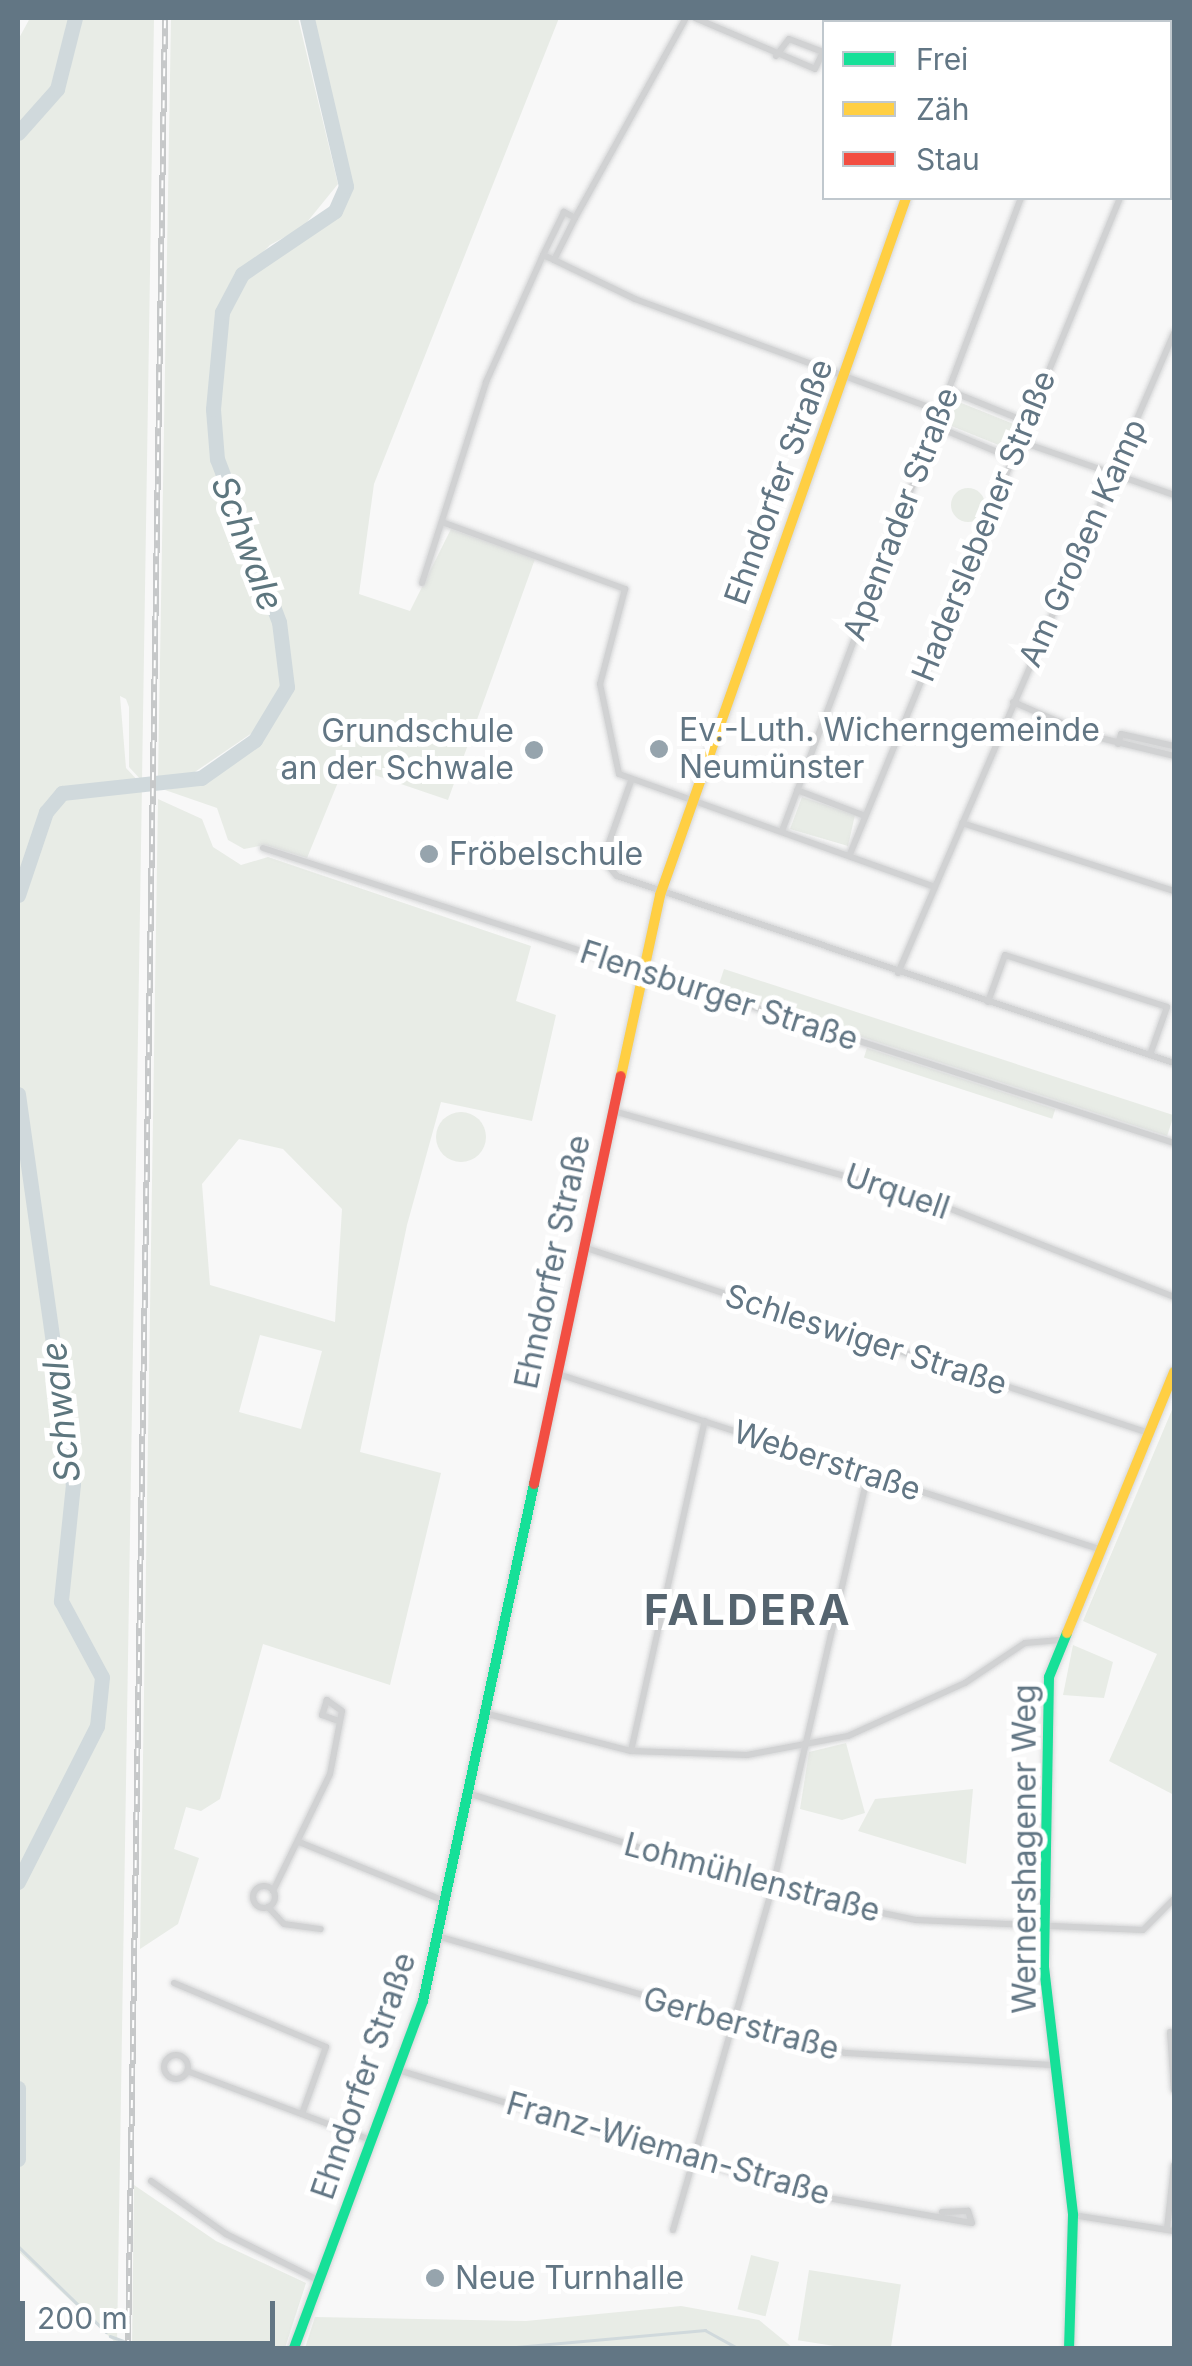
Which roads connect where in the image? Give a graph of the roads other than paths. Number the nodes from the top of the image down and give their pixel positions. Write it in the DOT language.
graph roads {
  1 [pos="686,18"];
  2 [pos="696,18"];
  3 [pos="822,51"];
  4 [pos="776,56"];
  5 [pos="822,56"];
  6 [pos="905,200"];
  7 [pos="1020,200"];
  8 [pos="1119,200"];
  9 [pos="575,218"];
  10 [pos="543,255"];
  11 [pos="554,260"];
  12 [pos="1174,333"];
  13 [pos="845,370"];
  14 [pos="948,390"];
  15 [pos="940,411"];
  16 [pos="1027,422"];
  17 [pos="934,426"];
  18 [pos="1019,441"];
  19 [pos="1012,458"];
  20 [pos="1110,476"];
  21 [pos="1174,495"];
  22 [pos="442,522"];
  23 [pos="422,582"];
  24 [pos="1014,702"];
  25 [pos="1118,744"];
  26 [pos="1174,746"];
  27 [pos="1174,756"];
  28 [pos="632,781"];
  29 [pos="797,790"];
  30 [pos="692,798"];
  31 [pos="866,816"];
  32 [pos="962,823"];
  33 [pos="782,831"];
  34 [pos="263,848"];
  35 [pos="850,854"];
  36 [pos="934,887"];
  37 [pos="1174,891"];
  38 [pos="660,895"];
  39 [pos="642,971"];
  40 [pos="898,972"];
  41 [pos="988,1002"];
  42 [pos="1150,1055"];
  43 [pos="1174,1063"];
  44 [pos="612,1111"];
  45 [pos="1174,1143"];
  46 [pos="582,1247"];
  47 [pos="1174,1296"];
  48 [pos="1174,1372"];
  49 [pos="554,1373"];
  50 [pos="705,1421"];
  51 [pos="1150,1433"];
  52 [pos="868,1474"];
  53 [pos="1100,1549"];
  54 [pos="1060,1640"];
  55 [pos="484,1713"];
  56 [pos="336,1720"];
  57 [pos="806,1748"];
  58 [pos="630,1752"];
  59 [pos="467,1793"];
  60 [pos="300,1842"];
  61 [pos="772,1890"];
  62 [pos="273,1891"];
  63 [pos="1174,1899"];
  64 [pos="444,1901"];
  65 [pos="268,1907"];
  66 [pos="322,1929"];
  67 [pos="1043,1929"];
  68 [pos="437,1936"];
  69 [pos="174,1983"];
  70 [pos="734,2026"];
  71 [pos="1170,2032"];
  72 [pos="1053,2066"];
  73 [pos="397,2070"];
  74 [pos="186,2071"];
  75 [pos="1174,2090"];
  76 [pos="302,2114"];
  77 [pos="371,2140"];
  78 [pos="693,2163"];
  79 [pos="1174,2165"];
  80 [pos="151,2182"];
  81 [pos="942,2212"];
  82 [pos="1073,2215"];
  83 [pos="674,2230"];
  84 [pos="1170,2230"];
  85 [pos="318,2280"];
  86 [pos="294,2348"];
  87 [pos="1069,2348"];
  1 -- 9 [label="street"];
  2 -- 4 [label="street"];
  3 -- 4 [label="street"];
  4 -- 5 [label="street"];
  6 -- 13 [label="street, Ehndorfer Straße"];
  7 -- 14 [label="street, Apenrader Straße"];
  8 -- 16 [label="street, Haderslebener Straße"];
  9 -- 10 [label="street"];
  9 -- 11 [label="street"];
  10 -- 11 [label="street"];
  10 -- 22 [label="street"];
  11 -- 13 [label="street"];
  12 -- 20 [label="street, Am Großen Kamp"];
  13 -- 15 [label="street"];
  13 -- 30 [label="street, Ehndorfer Straße"];
  14 -- 15 [label="street, Apenrader Straße"];
  14 -- 16 [label="street"];
  15 -- 17 [label="street, Apenrader Straße"];
  16 -- 18 [label="street, Haderslebener Straße"];
  17 -- 19 [label="street"];
  17 -- 29 [label="street, Apenrader Straße"];
  18 -- 19 [label="street, Haderslebener Straße"];
  18 -- 20 [label="street"];
  19 -- 31 [label="street, Haderslebener Straße"];
  20 -- 21 [label="street"];
  20 -- 24 [label="street, Am Großen Kamp"];
  22 -- 23 [label="street"];
  22 -- 28 [label="street"];
  24 -- 25 [label="street"];
  24 -- 32 [label="street, Am Großen Kamp"];
  25 -- 26 [label="street"];
  25 -- 27 [label="street"];
  28 -- 30 [label="street"];
  28 -- 38 [label="street"];
  29 -- 31 [label="street"];
  29 -- 33 [label="street, Apenrader Straße"];
  30 -- 33 [label="street"];
  30 -- 38 [label="street, Ehndorfer Straße"];
  31 -- 35 [label="street, Haderslebener Straße"];
  32 -- 36 [label="street, Am Großen Kamp"];
  32 -- 37 [label="street"];
  33 -- 35 [label="street"];
  34 -- 39 [label="street, Flensburger Straße"];
  35 -- 36 [label="street"];
  36 -- 40 [label="street, Am Großen Kamp"];
  38 -- 39 [label="street, Ehndorfer Straße"];
  38 -- 40 [label="street"];
  39 -- 44 [label="street, Ehndorfer Straße"];
  39 -- 45 [label="street, Flensburger Straße"];
  40 -- 41 [label="street"];
  41 -- 42 [label="street"];
  41 -- 42 [label="street"];
  42 -- 43 [label="street"];
  44 -- 46 [label="street, Ehndorfer Straße"];
  44 -- 47 [label="street, Urquell"];
  46 -- 49 [label="street, Ehndorfer Straße"];
  46 -- 51 [label="street, Schleswiger Straße"];
  48 -- 51 [label="street, Wernershagener Weg"];
  49 -- 50 [label="street, Weberstraße"];
  49 -- 55 [label="street, Ehndorfer Straße"];
  50 -- 52 [label="street, Weberstraße"];
  50 -- 58 [label="street"];
  51 -- 53 [label="street, Wernershagener Weg"];
  52 -- 53 [label="street, Weberstraße"];
  52 -- 57 [label="street"];
  53 -- 54 [label="street, Wernershagener Weg"];
  54 -- 57 [label="street"];
  54 -- 67 [label="street, Wernershagener Weg"];
  55 -- 58 [label="street"];
  55 -- 59 [label="street, Ehndorfer Straße"];
  56 -- 60 [label="street"];
  57 -- 58 [label="street"];
  57 -- 61 [label="street"];
  59 -- 61 [label="street, Lohmühlenstraße"];
  59 -- 64 [label="street, Ehndorfer Straße"];
  60 -- 62 [label="street"];
  60 -- 64 [label="street"];
  61 -- 67 [label="street, Lohmühlenstraße"];
  61 -- 70 [label="street"];
  62 -- 65 [label="street"];
  62 -- 65 [label="street"];
  63 -- 67 [label="street, Lohmühlenstraße"];
  64 -- 68 [label="street, Ehndorfer Straße"];
  65 -- 66 [label="street"];
  67 -- 72 [label="street, Wernershagener Weg"];
  68 -- 70 [label="street, Gerberstraße"];
  68 -- 73 [label="street, Ehndorfer Straße"];
  69 -- 76 [label="street"];
  70 -- 72 [label="street, Gerberstraße"];
  70 -- 78 [label="street"];
  71 -- 75 [label="street"];
  72 -- 82 [label="street, Wernershagener Weg"];
  73 -- 77 [label="street, Ehndorfer Straße"];
  73 -- 78 [label="street, Franz-Wieman-Straße"];
  74 -- 76 [label="street"];
  76 -- 77 [label="street"];
  77 -- 85 [label="street, Ehndorfer Straße"];
  78 -- 81 [label="street, Franz-Wieman-Straße"];
  78 -- 83 [label="street"];
  79 -- 84 [label="street"];
  80 -- 85 [label="street"];
  82 -- 84 [label="street"];
  82 -- 87 [label="street, Wernershagener Weg"];
  85 -- 86 [label="street, Ehndorfer Straße"];
}
